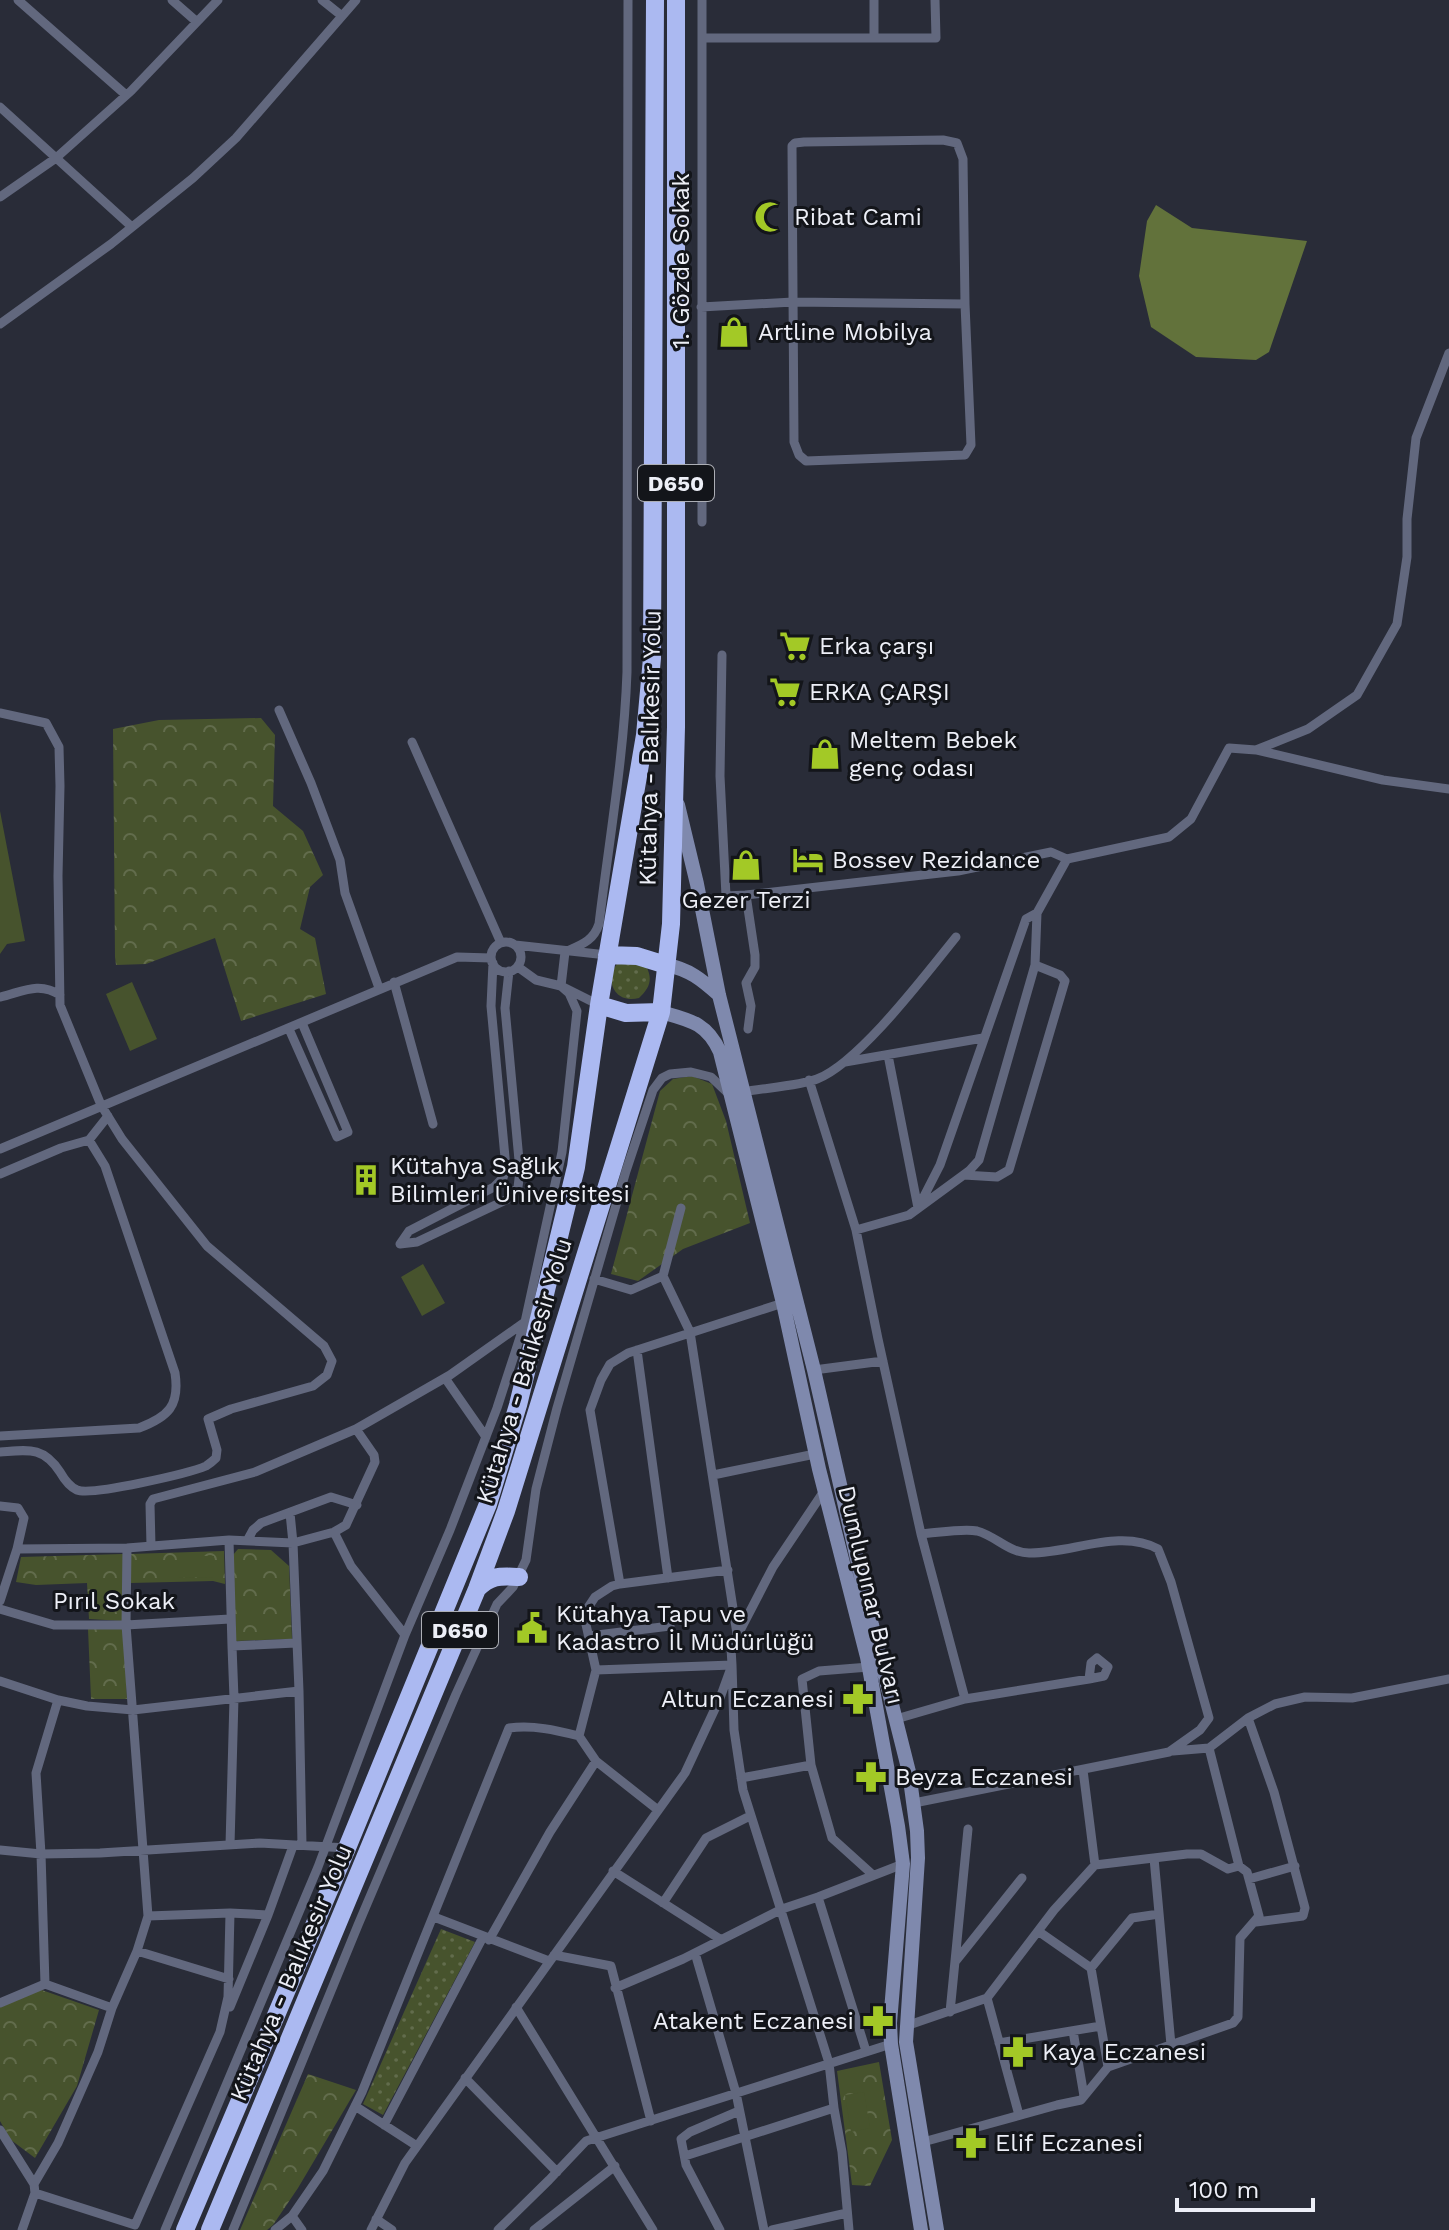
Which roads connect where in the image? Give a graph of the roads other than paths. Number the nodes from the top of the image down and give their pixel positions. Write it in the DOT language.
graph roads {
  1 [pos="18,0"];
  2 [pos="172,0"];
  3 [pos="218,0"];
  4 [pos="322,0"];
  5 [pos="356,0"];
  6 [pos="628,0"];
  7 [pos="655,0"];
  8 [pos="676,0"];
  9 [pos="702,0"];
  10 [pos="874,0"];
  11 [pos="935,0"];
  12 [pos="342,16"];
  13 [pos="197,22"];
  14 [pos="702,38"];
  15 [pos="874,38"];
  16 [pos="126,95"];
  17 [pos="0,107"];
  18 [pos="56,158"];
  19 [pos="0,197"];
  20 [pos="132,227"];
  21 [pos="793,302"];
  22 [pos="965,304"];
  23 [pos="701,307"];
  24 [pos="0,324"];
  25 [pos="1449,353"];
  26 [pos="702,522"];
  27 [pos="722,655"];
  28 [pos="279,710"];
  29 [pos="0,713"];
  30 [pos="412,742"];
  31 [pos="1256,750"];
  32 [pos="1449,789"];
  33 [pos="675,793"];
  34 [pos="1067,859"];
  35 [pos="746,895"];
  36 [pos="1037,913"];
  37 [pos="956,937"];
  38 [pos="501,943"];
  39 [pos="515,945"];
  40 [pos="565,952"];
  41 [pos="607,955"];
  42 [pos="492,961"];
  43 [pos="666,965"];
  44 [pos="1035,965"];
  45 [pos="514,969"];
  46 [pos="394,982"];
  47 [pos="561,986"];
  48 [pos="379,988"];
  49 [pos="60,995"];
  50 [pos="719,995"];
  51 [pos="0,997"];
  52 [pos="593,1002"];
  53 [pos="577,1011"];
  54 [pos="661,1012"];
  55 [pos="302,1023"];
  56 [pos="289,1029"];
  57 [pos="748,1029"];
  58 [pos="983,1038"];
  59 [pos="888,1055"];
  60 [pos="845,1062"];
  61 [pos="809,1080"];
  62 [pos="737,1094"];
  63 [pos="101,1105"];
  64 [pos="108,1116"];
  65 [pos="433,1124"];
  66 [pos="89,1140"];
  67 [pos="0,1149"];
  68 [pos="0,1174"];
  69 [pos="964,1175"];
  70 [pos="681,1208"];
  71 [pos="918,1208"];
  72 [pos="856,1230"];
  73 [pos="663,1276"];
  74 [pos="594,1279"];
  75 [pos="783,1303"];
  76 [pos="525,1322"];
  77 [pos="690,1332"];
  78 [pos="637,1350"];
  79 [pos="883,1361"];
  80 [pos="814,1370"];
  81 [pos="445,1378"];
  82 [pos="356,1429"];
  83 [pos="0,1436"];
  84 [pos="486,1437"];
  85 [pos="0,1452"];
  86 [pos="815,1454"];
  87 [pos="713,1475"];
  88 [pos="824,1491"];
  89 [pos="357,1505"];
  90 [pos="0,1506"];
  91 [pos="290,1513"];
  92 [pos="334,1532"];
  93 [pos="921,1534"];
  94 [pos="229,1540"];
  95 [pos="247,1541"];
  96 [pos="293,1543"];
  97 [pos="151,1546"];
  98 [pos="127,1548"];
  99 [pos="17,1549"];
  100 [pos="728,1570"];
  101 [pos="519,1577"];
  102 [pos="668,1578"];
  103 [pos="620,1584"];
  104 [pos="477,1589"];
  105 [pos="0,1599"];
  106 [pos="0,1609"];
  107 [pos="230,1619"];
  108 [pos="126,1625"];
  109 [pos="670,1626"];
  110 [pos="405,1635"];
  111 [pos="738,1635"];
  112 [pos="589,1636"];
  113 [pos="296,1643"];
  114 [pos="232,1646"];
  115 [pos="732,1665"];
  116 [pos="869,1667"];
  117 [pos="596,1670"];
  118 [pos="1089,1679"];
  119 [pos="1449,1679"];
  120 [pos="0,1681"];
  121 [pos="299,1691"];
  122 [pos="234,1698"];
  123 [pos="965,1699"];
  124 [pos="58,1700"];
  125 [pos="133,1710"];
  126 [pos="1248,1718"];
  127 [pos="896,1719"];
  128 [pos="579,1736"];
  129 [pos="1209,1748"];
  130 [pos="1169,1752"];
  131 [pos="596,1761"];
  132 [pos="811,1765"];
  133 [pos="1083,1770"];
  134 [pos="741,1778"];
  135 [pos="914,1803"];
  136 [pos="658,1810"];
  137 [pos="750,1816"];
  138 [pos="968,1829"];
  139 [pos="230,1845"];
  140 [pos="298,1846"];
  141 [pos="314,1846"];
  142 [pos="325,1847"];
  143 [pos="347,1848"];
  144 [pos="0,1850"];
  145 [pos="143,1851"];
  146 [pos="41,1854"];
  147 [pos="1154,1858"];
  148 [pos="903,1864"];
  149 [pos="1095,1865"];
  150 [pos="1239,1866"];
  151 [pos="1295,1866"];
  152 [pos="318,1867"];
  153 [pos="613,1871"];
  154 [pos="873,1875"];
  155 [pos="1022,1878"];
  156 [pos="1249,1879"];
  157 [pos="818,1897"];
  158 [pos="663,1903"];
  159 [pos="782,1909"];
  160 [pos="230,1913"];
  161 [pos="1159,1914"];
  162 [pos="268,1915"];
  163 [pos="148,1916"];
  164 [pos="434,1917"];
  165 [pos="1256,1922"];
  166 [pos="1038,1931"];
  167 [pos="486,1938"];
  168 [pos="720,1939"];
  169 [pos="137,1951"];
  170 [pos="695,1953"];
  171 [pos="551,1958"];
  172 [pos="955,1962"];
  173 [pos="1091,1968"];
  174 [pos="229,1979"];
  175 [pos="45,1984"];
  176 [pos="615,1988"];
  177 [pos="987,1998"];
  178 [pos="0,2003"];
  179 [pos="516,2007"];
  180 [pos="112,2008"];
  181 [pos="950,2012"];
  182 [pos="906,2026"];
  183 [pos="1101,2026"];
  184 [pos="1073,2031"];
  185 [pos="220,2032"];
  186 [pos="999,2043"];
  187 [pos="891,2044"];
  188 [pos="1171,2045"];
  189 [pos="866,2051"];
  190 [pos="829,2063"];
  191 [pos="1108,2067"];
  192 [pos="465,2078"];
  193 [pos="736,2093"];
  194 [pos="1084,2096"];
  195 [pos="355,2106"];
  196 [pos="834,2108"];
  197 [pos="739,2111"];
  198 [pos="1019,2115"];
  199 [pos="651,2121"];
  200 [pos="384,2125"];
  201 [pos="0,2130"];
  202 [pos="745,2136"];
  203 [pos="597,2137"];
  204 [pos="923,2142"];
  205 [pos="417,2146"];
  206 [pos="685,2156"];
  207 [pos="615,2166"];
  208 [pos="557,2172"];
  209 [pos="35,2188"];
  210 [pos="847,2213"];
  211 [pos="292,2216"];
  212 [pos="376,2219"];
  213 [pos="651,2226"];
  214 [pos="137,2227"];
  215 [pos="22,2230"];
  216 [pos="165,2230"];
  217 [pos="185,2230"];
  218 [pos="210,2230"];
  219 [pos="233,2230"];
  220 [pos="275,2230"];
  221 [pos="302,2230"];
  222 [pos="371,2230"];
  223 [pos="392,2230"];
  224 [pos="498,2230"];
  225 [pos="534,2230"];
  226 [pos="638,2230"];
  227 [pos="720,2230"];
  228 [pos="764,2230"];
  229 [pos="772,2230"];
  230 [pos="849,2230"];
  231 [pos="921,2230"];
  232 [pos="937,2230"];
  1 -- 16 [label="street"];
  2 -- 13 [label="street"];
  3 -- 13 [label="street"];
  4 -- 12 [label="street"];
  5 -- 12 [label="street"];
  6 -- 40 [label="street"];
  7 -- 41 [label="highway, Kütahya - Balıkesir Yolu / D650"];
  8 -- 33 [label="highway, Kütahya - Balıkesir Yolu / D650"];
  9 -- 14 [label="street, 1. Gözde Sokak"];
  10 -- 15 [label="street"];
  11 -- 15 [label="street"];
  12 -- 20 [label="street"];
  13 -- 16 [label="street"];
  14 -- 15 [label="street"];
  14 -- 23 [label="street, 1. Gözde Sokak"];
  16 -- 18 [label="street"];
  17 -- 18 [label="street"];
  18 -- 19 [label="street"];
  18 -- 20 [label="street"];
  20 -- 24 [label="street"];
  21 -- 22 [label="street"];
  21 -- 22 [label="street"];
  21 -- 22 [label="street"];
  21 -- 23 [label="street"];
  23 -- 26 [label="street, 1. Gözde Sokak"];
  25 -- 31 [label="street"];
  27 -- 35 [label="street"];
  28 -- 48 [label="street"];
  29 -- 49 [label="street"];
  30 -- 38 [label="street"];
  31 -- 32 [label="street"];
  31 -- 34 [label="street"];
  33 -- 43 [label="highway, Kütahya - Balıkesir Yolu / D650"];
  33 -- 50 [label="main road, Dumlupınar Bulvarı"];
  34 -- 35 [label="street"];
  34 -- 36 [label="street"];
  35 -- 57 [label="street"];
  36 -- 44 [label="street"];
  36 -- 58 [label="street"];
  37 -- 60 [label="street"];
  38 -- 39 [label="street"];
  38 -- 42 [label="street"];
  39 -- 40 [label="street"];
  39 -- 45 [label="street"];
  40 -- 41 [label="street"];
  40 -- 47 [label="street"];
  41 -- 43 [label="highway"];
  41 -- 52 [label="highway, Kütahya - Balıkesir Yolu / D650"];
  42 -- 45 [label="street"];
  42 -- 45 [label="street"];
  42 -- 46 [label="street"];
  43 -- 50 [label="main road"];
  43 -- 54 [label="highway, Kütahya - Balıkesir Yolu / D650"];
  44 -- 69 [label="street"];
  44 -- 69 [label="street"];
  45 -- 47 [label="street"];
  46 -- 48 [label="street"];
  46 -- 65 [label="street"];
  47 -- 52 [label="street"];
  47 -- 53 [label="street"];
  48 -- 55 [label="street"];
  49 -- 51 [label="street"];
  49 -- 63 [label="street"];
  50 -- 62 [label="main road, Dumlupınar Bulvarı"];
  52 -- 53 [label="street"];
  52 -- 54 [label="highway"];
  52 -- 143 [label="highway, Kütahya - Balıkesir Yolu / D650"];
  53 -- 76 [label="street"];
  54 -- 62 [label="main road, Dumlupınar Bulvarı"];
  54 -- 104 [label="highway, Kütahya - Balıkesir Yolu / D650"];
  55 -- 56 [label="street"];
  55 -- 56 [label="street"];
  56 -- 63 [label="street"];
  58 -- 59 [label="street"];
  58 -- 71 [label="street"];
  59 -- 60 [label="street"];
  59 -- 71 [label="street"];
  60 -- 61 [label="street"];
  61 -- 62 [label="street"];
  61 -- 72 [label="street"];
  62 -- 74 [label="street"];
  62 -- 75 [label="main road, Dumlupınar Bulvarı"];
  62 -- 80 [label="main road, Dumlupınar Bulvarı"];
  63 -- 64 [label="street"];
  63 -- 67 [label="street"];
  64 -- 66 [label="street"];
  64 -- 85 [label="street"];
  66 -- 68 [label="street"];
  66 -- 83 [label="street"];
  69 -- 71 [label="street"];
  70 -- 73 [label="street"];
  71 -- 72 [label="street"];
  72 -- 79 [label="street"];
  73 -- 74 [label="street"];
  73 -- 77 [label="street"];
  74 -- 101 [label="street"];
  75 -- 77 [label="street"];
  75 -- 86 [label="main road, Dumlupınar Bulvarı"];
  76 -- 81 [label="street"];
  76 -- 84 [label="street"];
  77 -- 78 [label="street"];
  77 -- 87 [label="street"];
  78 -- 102 [label="street"];
  78 -- 103 [label="street"];
  79 -- 80 [label="street"];
  79 -- 93 [label="street"];
  80 -- 127 [label="main road, Dumlupınar Bulvarı"];
  81 -- 82 [label="street"];
  81 -- 84 [label="street"];
  82 -- 89 [label="street"];
  82 -- 97 [label="street"];
  84 -- 110 [label="street"];
  86 -- 87 [label="street"];
  86 -- 88 [label="main road, Dumlupınar Bulvarı"];
  87 -- 100 [label="street"];
  88 -- 111 [label="street"];
  88 -- 116 [label="main road, Dumlupınar Bulvarı"];
  89 -- 91 [label="street"];
  89 -- 92 [label="street"];
  90 -- 99 [label="street"];
  91 -- 95 [label="street"];
  91 -- 96 [label="street"];
  92 -- 96 [label="street"];
  92 -- 110 [label="street"];
  93 -- 123 [label="street"];
  93 -- 130 [label="street"];
  94 -- 95 [label="street"];
  94 -- 97 [label="street"];
  94 -- 107 [label="street"];
  95 -- 96 [label="street"];
  96 -- 113 [label="street"];
  97 -- 98 [label="street"];
  98 -- 99 [label="street"];
  98 -- 108 [label="street"];
  99 -- 105 [label="street"];
  100 -- 102 [label="street"];
  100 -- 111 [label="street"];
  101 -- 104 [label="highway"];
  101 -- 219 [label="street"];
  102 -- 103 [label="street"];
  103 -- 112 [label="street"];
  104 -- 218 [label="highway, Kütahya - Balıkesir Yolu / D650"];
  106 -- 108 [label="street, Pırıl Sokak"];
  107 -- 108 [label="street, Pırıl Sokak"];
  107 -- 114 [label="street"];
  108 -- 125 [label="street"];
  109 -- 112 [label="street"];
  110 -- 142 [label="street"];
  111 -- 115 [label="street"];
  112 -- 117 [label="street"];
  113 -- 114 [label="street"];
  113 -- 121 [label="street"];
  114 -- 122 [label="street"];
  115 -- 117 [label="street"];
  115 -- 134 [label="street"];
  115 -- 136 [label="street"];
  116 -- 132 [label="street"];
  116 -- 148 [label="main road, Dumlupınar Bulvarı"];
  117 -- 128 [label="street"];
  118 -- 123 [label="street"];
  119 -- 126 [label="street"];
  120 -- 124 [label="street"];
  121 -- 122 [label="street"];
  121 -- 140 [label="street"];
  122 -- 125 [label="street"];
  122 -- 139 [label="street"];
  123 -- 127 [label="street"];
  124 -- 125 [label="street"];
  124 -- 146 [label="street"];
  125 -- 145 [label="street"];
  126 -- 129 [label="street"];
  126 -- 151 [label="street"];
  127 -- 135 [label="main road, Dumlupınar Bulvarı"];
  128 -- 131 [label="street"];
  128 -- 164 [label="street"];
  129 -- 130 [label="street"];
  129 -- 150 [label="street"];
  130 -- 133 [label="street"];
  131 -- 136 [label="street"];
  131 -- 167 [label="street"];
  132 -- 134 [label="street"];
  132 -- 154 [label="street"];
  133 -- 135 [label="street"];
  133 -- 149 [label="street"];
  134 -- 137 [label="street"];
  135 -- 182 [label="main road, Dumlupınar Bulvarı"];
  136 -- 153 [label="street"];
  137 -- 158 [label="street"];
  137 -- 159 [label="street"];
  138 -- 172 [label="street"];
  139 -- 140 [label="street"];
  139 -- 145 [label="street"];
  140 -- 141 [label="street"];
  140 -- 162 [label="street"];
  141 -- 142 [label="street"];
  141 -- 152 [label="street"];
  142 -- 143 [label="street"];
  142 -- 152 [label="street"];
  143 -- 217 [label="highway, Kütahya - Balıkesir Yolu / D650"];
  144 -- 146 [label="street"];
  145 -- 146 [label="street"];
  145 -- 163 [label="street"];
  146 -- 175 [label="street"];
  147 -- 149 [label="street"];
  147 -- 150 [label="street"];
  147 -- 161 [label="street"];
  148 -- 154 [label="street"];
  148 -- 187 [label="main road, Dumlupınar Bulvarı"];
  149 -- 166 [label="street"];
  150 -- 156 [label="street"];
  151 -- 156 [label="street"];
  151 -- 165 [label="street"];
  152 -- 216 [label="street"];
  153 -- 158 [label="street"];
  153 -- 171 [label="street"];
  154 -- 157 [label="street"];
  155 -- 172 [label="street"];
  156 -- 165 [label="street"];
  157 -- 159 [label="street"];
  157 -- 189 [label="street"];
  158 -- 168 [label="street"];
  159 -- 168 [label="street"];
  159 -- 190 [label="street"];
  160 -- 162 [label="street"];
  160 -- 163 [label="street"];
  160 -- 174 [label="street"];
  161 -- 173 [label="street"];
  161 -- 188 [label="street"];
  162 -- 185 [label="street"];
  163 -- 169 [label="street"];
  164 -- 167 [label="street"];
  164 -- 195 [label="street"];
  165 -- 188 [label="street"];
  166 -- 173 [label="street"];
  166 -- 177 [label="street"];
  167 -- 171 [label="street"];
  167 -- 200 [label="street"];
  168 -- 170 [label="street"];
  169 -- 174 [label="street"];
  169 -- 180 [label="street"];
  170 -- 176 [label="street"];
  170 -- 193 [label="street"];
  171 -- 176 [label="street"];
  171 -- 179 [label="street"];
  172 -- 181 [label="street"];
  173 -- 183 [label="street"];
  174 -- 185 [label="street"];
  175 -- 178 [label="street"];
  175 -- 180 [label="street"];
  176 -- 199 [label="street"];
  177 -- 181 [label="street"];
  177 -- 186 [label="street"];
  179 -- 192 [label="street"];
  179 -- 203 [label="street"];
  180 -- 209 [label="street"];
  181 -- 182 [label="street"];
  182 -- 204 [label="main road, Dumlupınar Bulvarı"];
  183 -- 184 [label="street"];
  183 -- 191 [label="street"];
  184 -- 186 [label="street"];
  184 -- 194 [label="street"];
  185 -- 214 [label="street"];
  186 -- 198 [label="street"];
  187 -- 189 [label="street"];
  187 -- 231 [label="main road, Dumlupınar Bulvarı"];
  188 -- 191 [label="street"];
  189 -- 190 [label="street"];
  190 -- 193 [label="street"];
  190 -- 196 [label="street"];
  191 -- 194 [label="street"];
  192 -- 205 [label="street"];
  192 -- 208 [label="street"];
  193 -- 197 [label="street"];
  193 -- 199 [label="street"];
  194 -- 198 [label="street"];
  195 -- 200 [label="street"];
  195 -- 211 [label="street"];
  196 -- 202 [label="street"];
  196 -- 210 [label="street"];
  197 -- 202 [label="street"];
  197 -- 206 [label="street"];
  198 -- 204 [label="street"];
  199 -- 203 [label="street"];
  200 -- 205 [label="street"];
  201 -- 209 [label="street"];
  202 -- 206 [label="street"];
  202 -- 228 [label="street"];
  203 -- 207 [label="street"];
  203 -- 208 [label="street"];
  204 -- 232 [label="main road, Dumlupınar Bulvarı"];
  205 -- 212 [label="street"];
  206 -- 227 [label="street"];
  207 -- 213 [label="street"];
  207 -- 225 [label="street"];
  208 -- 224 [label="street"];
  209 -- 214 [label="street"];
  209 -- 215 [label="street"];
  210 -- 229 [label="street"];
  210 -- 230 [label="street"];
  211 -- 220 [label="street"];
  211 -- 221 [label="street"];
  212 -- 222 [label="street"];
  212 -- 223 [label="street"];
  213 -- 226 [label="street"];
}
